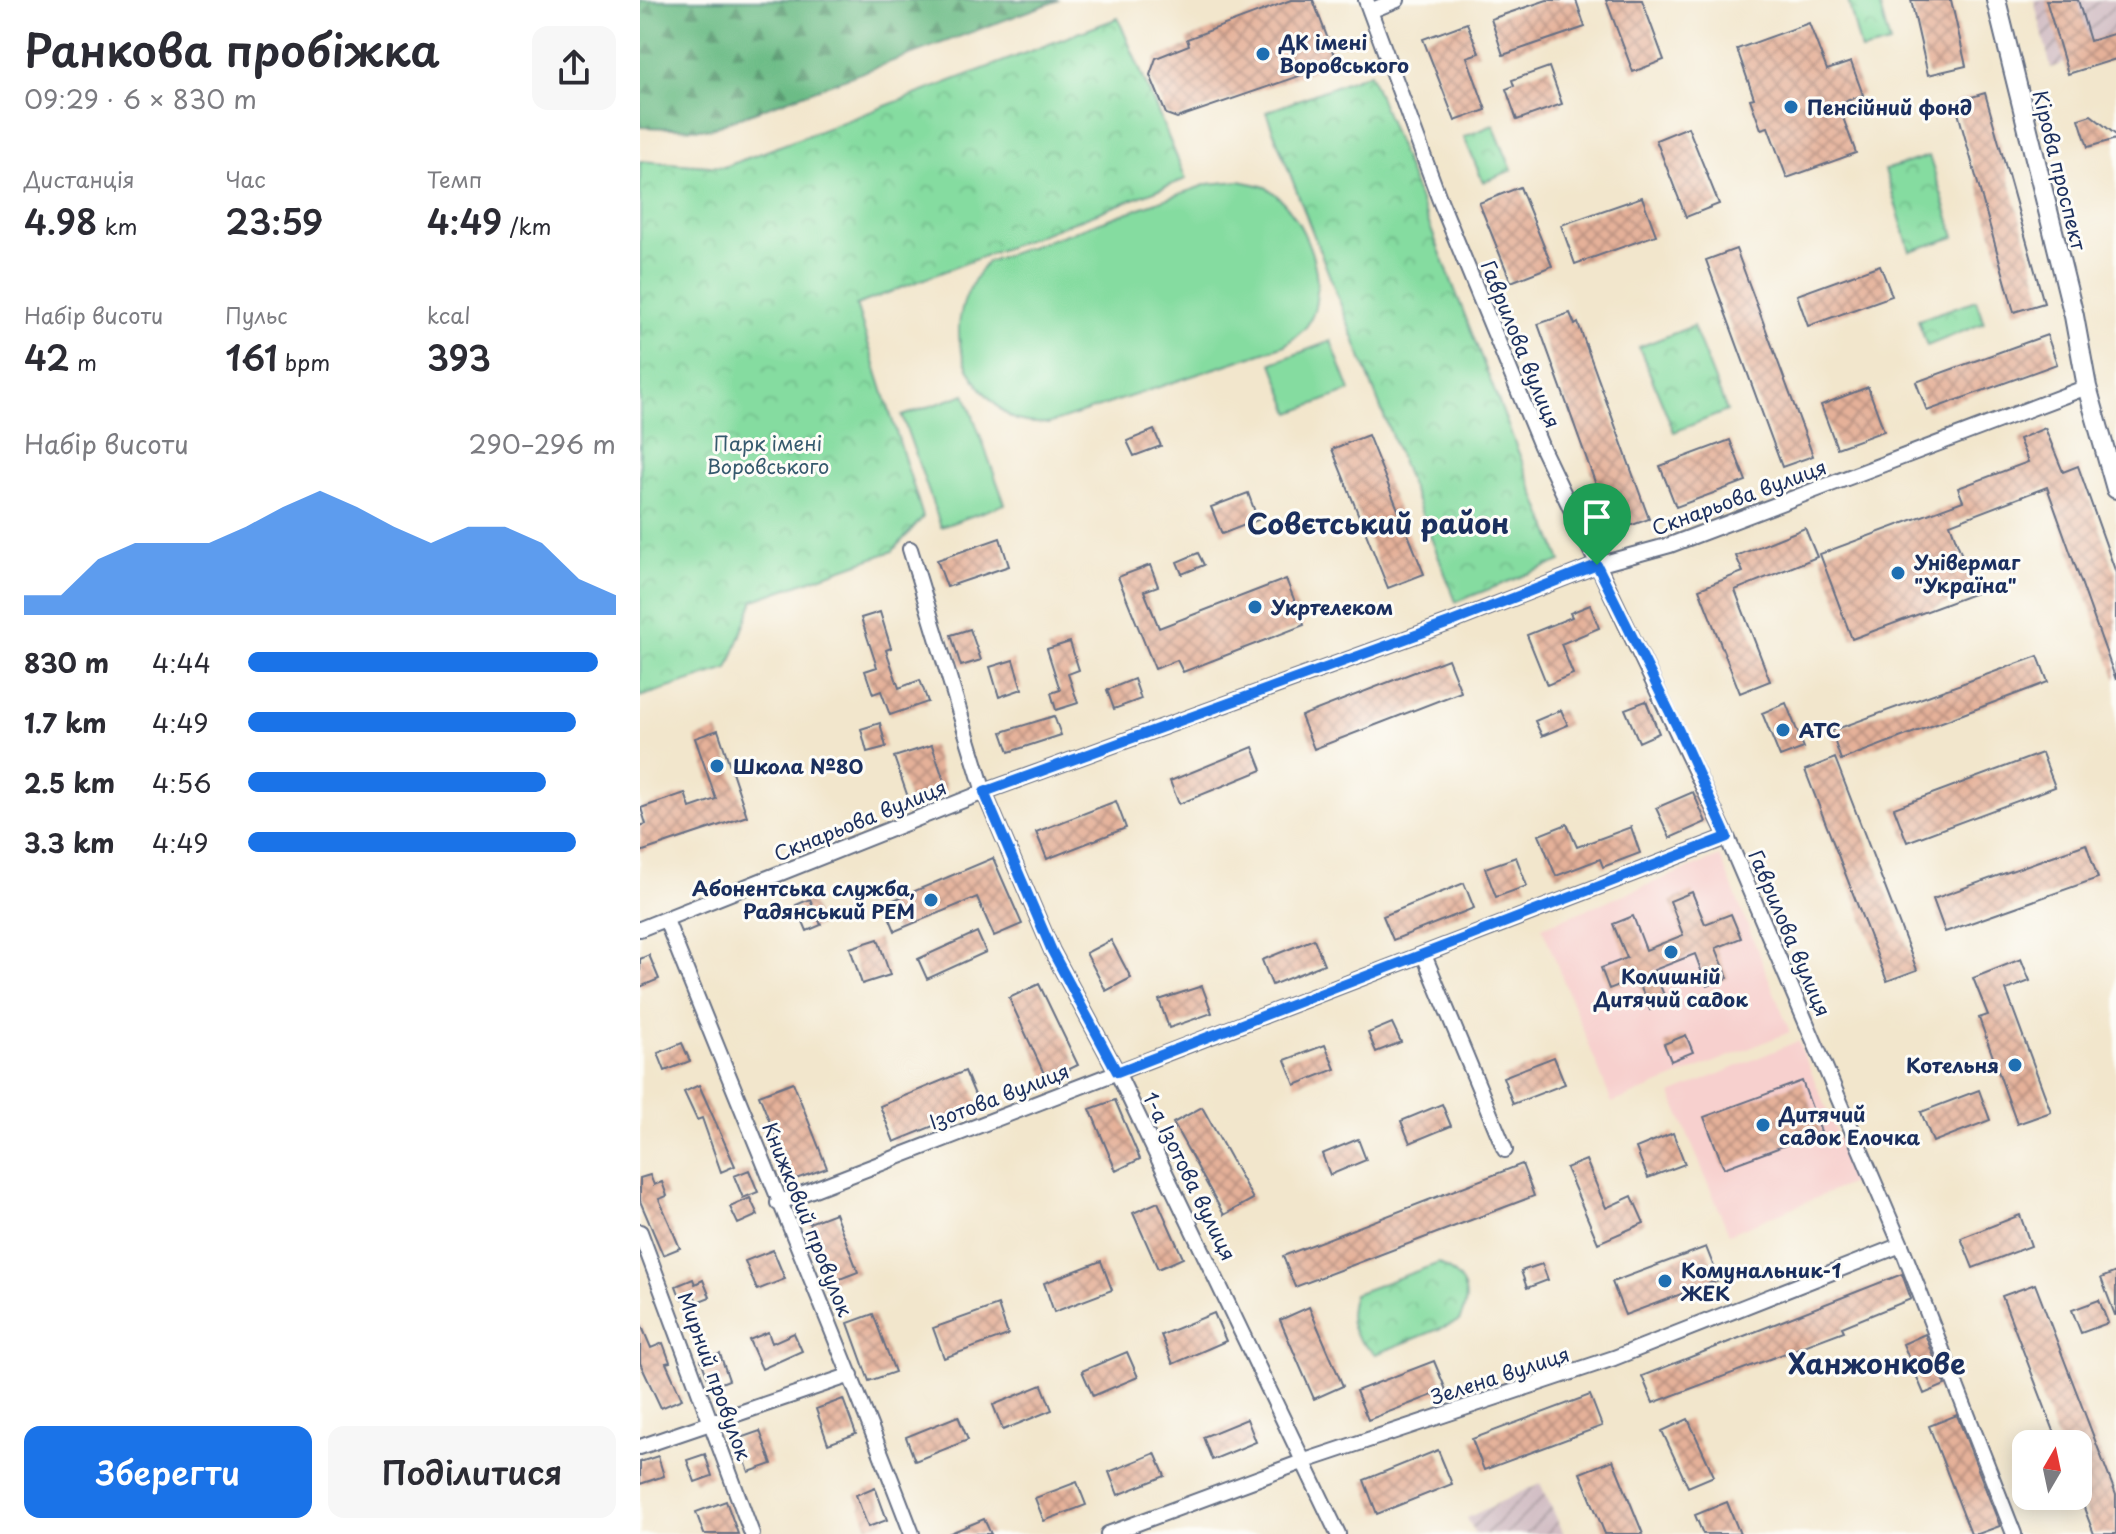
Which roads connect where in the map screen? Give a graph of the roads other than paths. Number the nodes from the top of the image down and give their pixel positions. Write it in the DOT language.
graph roads {
  1 [pos="1397,0"];
  2 [pos="1996,0"];
  3 [pos="1368,6"];
  4 [pos="2087,387"];
  5 [pos="2116,489"];
  6 [pos="910,549"];
  7 [pos="1597,565"];
  8 [pos="984,792"];
  9 [pos="1727,837"];
  10 [pos="666,920"];
  11 [pos="640,929"];
  12 [pos="1424,955"];
  13 [pos="1117,1072"];
  14 [pos="1505,1150"];
  15 [pos="778,1203"];
  16 [pos="640,1232"];
  17 [pos="1901,1245"];
  18 [pos="851,1375"];
  19 [pos="712,1422"];
  20 [pos="640,1447"];
  21 [pos="1302,1462"];
  22 [pos="752,1534"];
  23 [pos="912,1534"];
  24 [pos="1108,1534"];
  25 [pos="1338,1534"];
  26 [pos="2014,1534"];
  1 -- 3 [label="street"];
  2 -- 4 [label="street, Кірова проспект"];
  3 -- 7 [label="street, Гаврилова вулиця"];
  4 -- 5 [label="street, Кірова проспект"];
  4 -- 7 [label="street, Скнарьова вулиця"];
  6 -- 8 [label="street, 1-а Ізотова вулиця"];
  7 -- 8 [label="street, Скнарьова вулиця"];
  7 -- 9 [label="street, Гаврилова вулиця"];
  8 -- 10 [label="street, Скнарьова вулиця"];
  8 -- 13 [label="street, 1-а Ізотова вулиця"];
  9 -- 12 [label="street, Ізотова вулиця"];
  9 -- 17 [label="street, Гаврилова вулиця"];
  10 -- 11 [label="street, Скнарьова вулиця"];
  10 -- 15 [label="street, Книжковий провулок"];
  12 -- 13 [label="street, Ізотова вулиця"];
  12 -- 14 [label="street"];
  13 -- 15 [label="street, Ізотова вулиця"];
  13 -- 21 [label="street, 1-а Ізотова вулиця"];
  15 -- 18 [label="street, Книжковий провулок"];
  16 -- 19 [label="street, Мирний провулок"];
  17 -- 21 [label="street, Зелена вулиця"];
  17 -- 26 [label="street, Гаврилова вулиця"];
  18 -- 19 [label="street"];
  18 -- 23 [label="street, Книжковий провулок"];
  19 -- 20 [label="street"];
  19 -- 22 [label="street, Мирний провулок"];
  21 -- 24 [label="street, Зелена вулиця"];
  21 -- 25 [label="street, 1-а Ізотова вулиця"];
}
